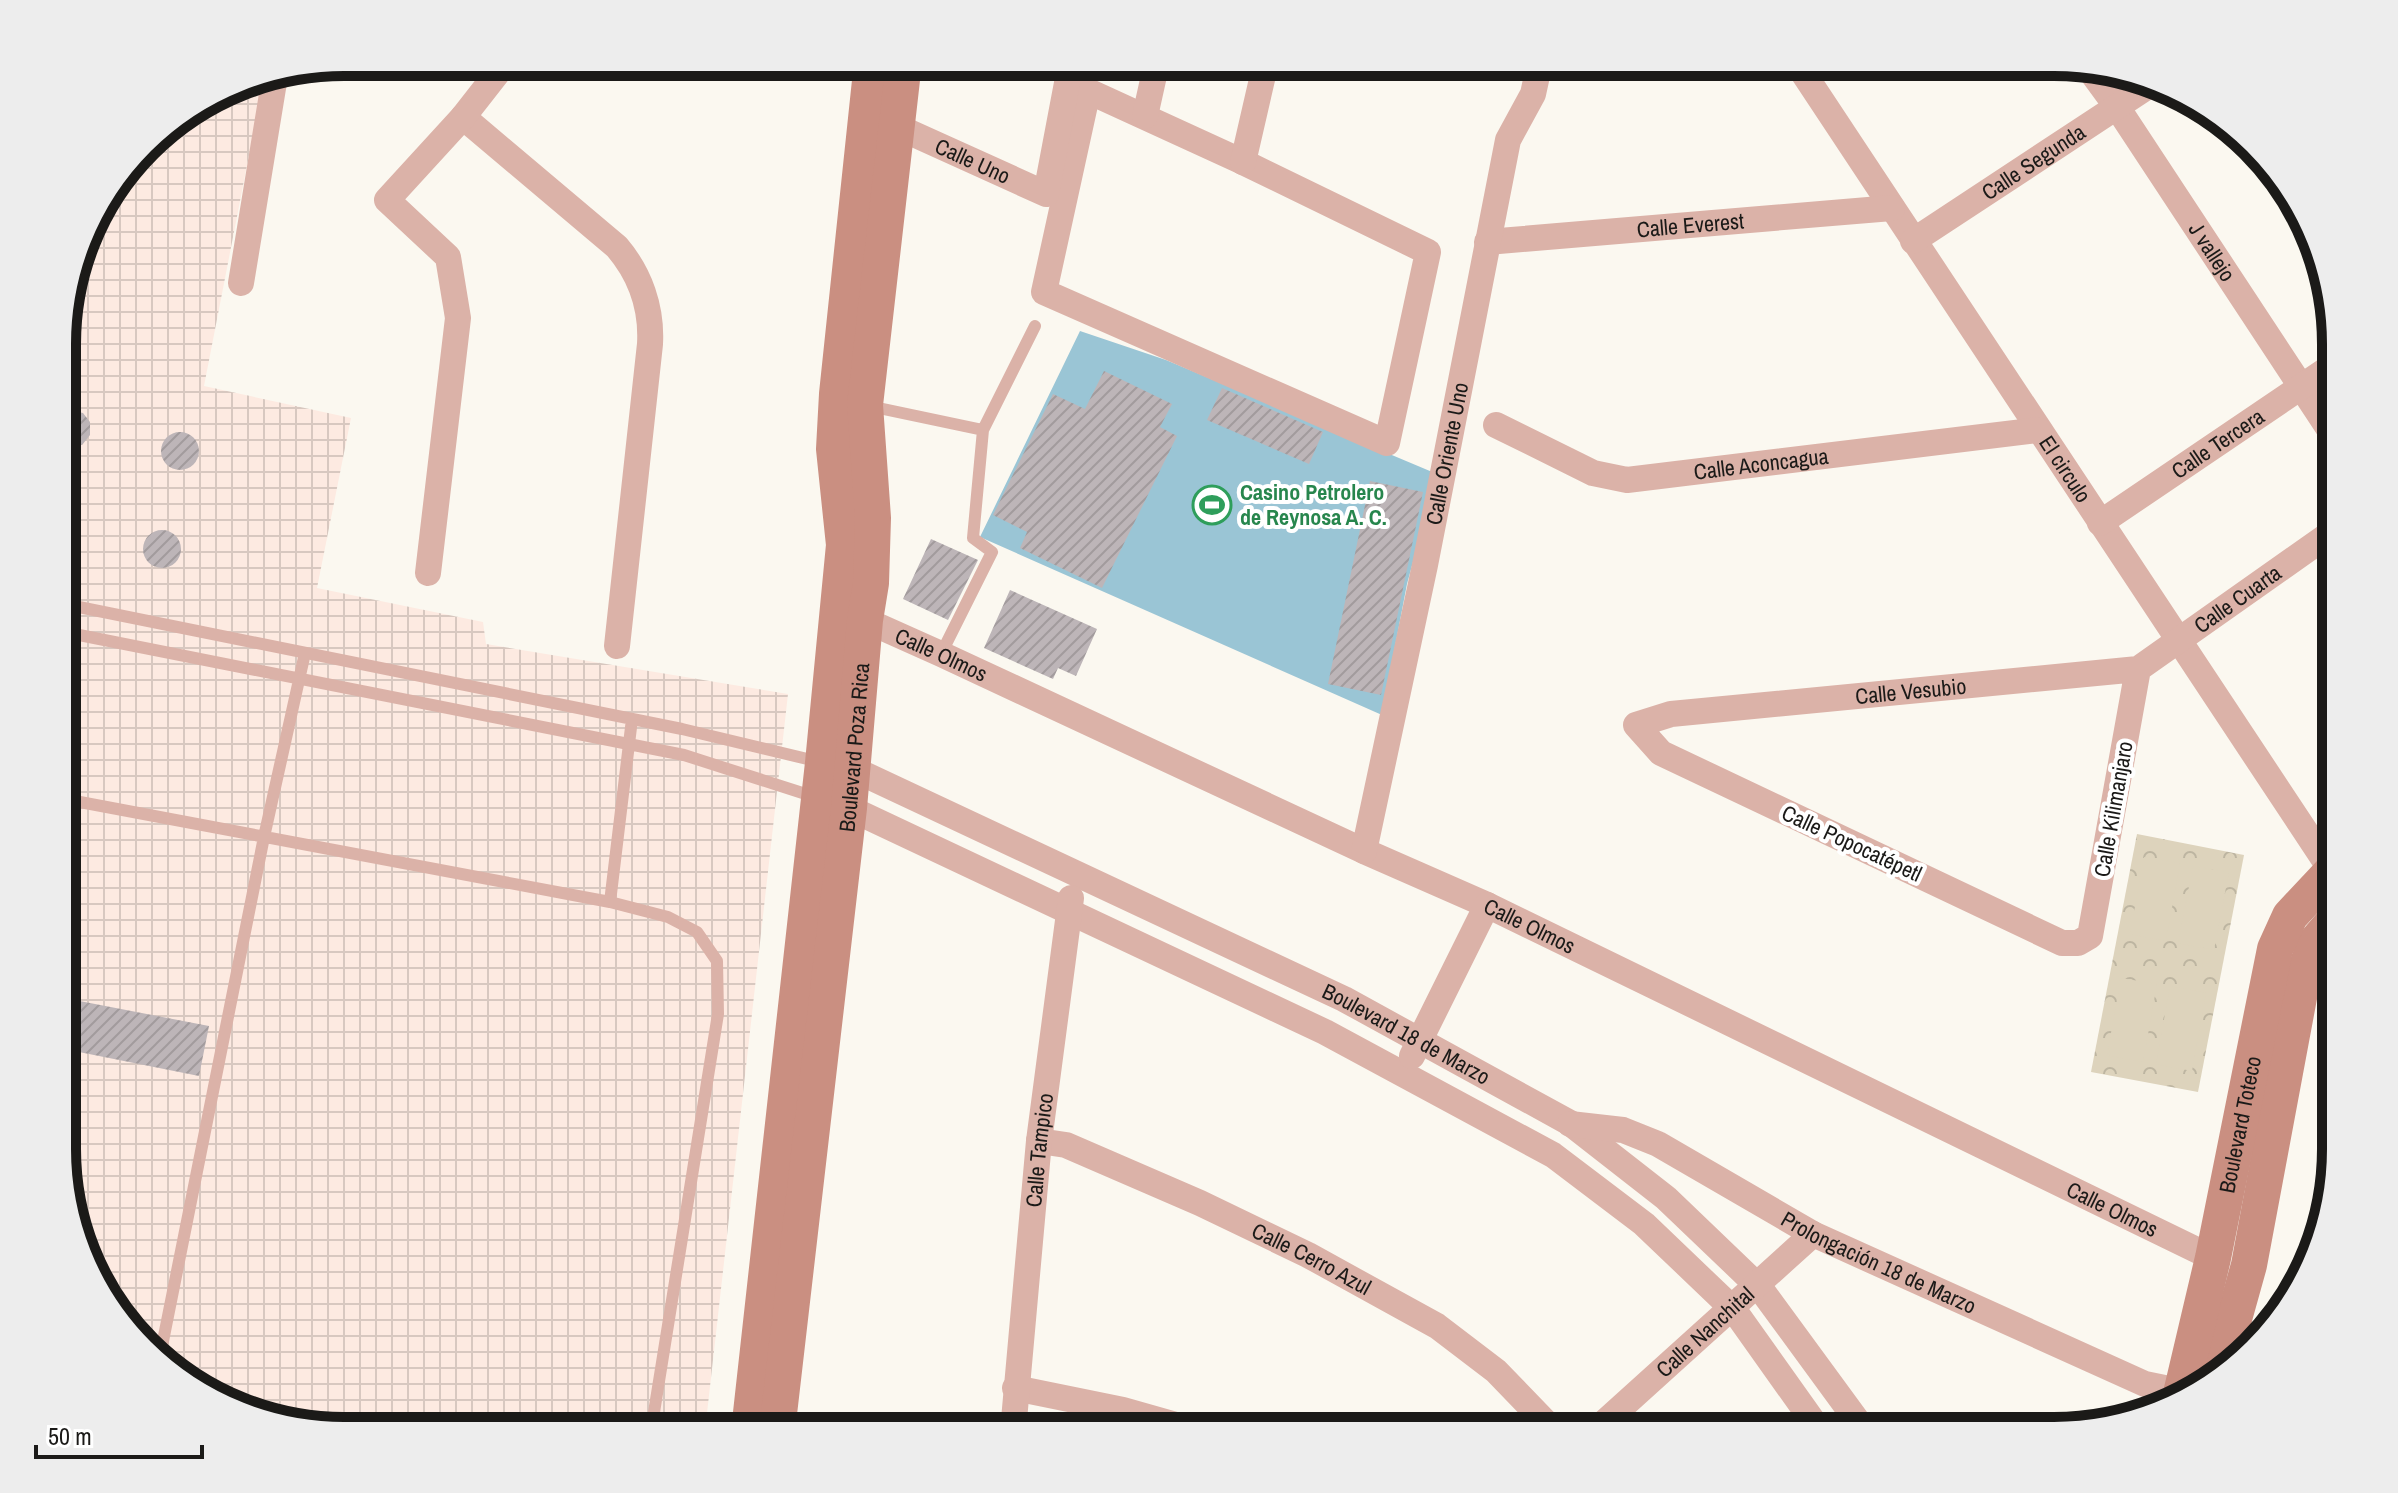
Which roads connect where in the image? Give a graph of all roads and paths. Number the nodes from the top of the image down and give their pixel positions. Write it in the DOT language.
graph roads {
  1 [pos="495,76"];
  2 [pos="871,76"];
  3 [pos="903,76"];
  4 [pos="1068,76"];
  5 [pos="1154,76"];
  6 [pos="1263,76"];
  7 [pos="1537,76"];
  8 [pos="1805,76"];
  9 [pos="2097,80"];
  10 [pos="273,85"];
  11 [pos="2141,91"];
  12 [pos="2117,107"];
  13 [pos="1145,116"];
  14 [pos="463,117"];
  15 [pos="898,127"];
  16 [pos="1243,162"];
  17 [pos="1892,208"];
  18 [pos="1913,241"];
  19 [pos="1487,242"];
  20 [pos="241,283"];
  21 [pos="1035,326"];
  22 [pos="2321,373"];
  23 [pos="2302,386"];
  24 [pos="865,405"];
  25 [pos="2321,416"];
  26 [pos="1496,425"];
  27 [pos="983,430"];
  28 [pos="2038,430"];
  29 [pos="2100,523"];
  30 [pos="2321,540"];
  31 [pos="428,573"];
  32 [pos="76,606"];
  33 [pos="851,617"];
  34 [pos="76,634"];
  35 [pos="2177,641"];
  36 [pos="617,646"];
  37 [pos="305,653"];
  38 [pos="941,654"];
  39 [pos="2138,669"];
  40 [pos="299,679"];
  41 [pos="632,719"];
  42 [pos="1636,725"];
  43 [pos="629,744"];
  44 [pos="838,766"];
  45 [pos="76,801"];
  46 [pos="833,803"];
  47 [pos="264,837"];
  48 [pos="1364,851"];
  49 [pos="2321,853"];
  50 [pos="1076,872"];
  51 [pos="2321,885"];
  52 [pos="610,902"];
  53 [pos="1487,905"];
  54 [pos="1069,912"];
  55 [pos="2321,936"];
  56 [pos="2078,943"];
  57 [pos="1420,1041"];
  58 [pos="1402,1074"];
  59 [pos="1570,1123"];
  60 [pos="1039,1141"];
  61 [pos="1813,1234"];
  62 [pos="2213,1258"];
  63 [pos="1757,1285"];
  64 [pos="1732,1308"];
  65 [pos="162,1345"];
  66 [pos="2224,1356"];
  67 [pos="2188,1381"];
  68 [pos="1015,1388"];
  69 [pos="2170,1390"];
  70 [pos="1540,1416"];
  71 [pos="1611,1416"];
  72 [pos="1809,1416"];
  73 [pos="1854,1416"];
  74 [pos="653,1417"];
  75 [pos="751,1417"];
  76 [pos="778,1417"];
  77 [pos="1014,1417"];
  78 [pos="1150,1417"];
  1 -- 14 [label="street"];
  2 -- 33 [label="main road, Boulevard Poza Rica"];
  3 -- 15 [label="main road, Boulevard Poza Rica"];
  4 -- 15 [label="street, Calle Uno"];
  5 -- 13 [label="street"];
  6 -- 16 [label="street"];
  7 -- 19 [label="street, Calle Oriente Uno"];
  8 -- 17 [label="street, El circulo"];
  9 -- 12 [label="street, J vallejo"];
  10 -- 20 [label="street"];
  11 -- 12 [label="street, Calle Segunda"];
  12 -- 18 [label="street, Calle Segunda"];
  12 -- 23 [label="street, J vallejo"];
  13 -- 16 [label="street"];
  13 -- 16 [label="street"];
  14 -- 31 [label="street"];
  14 -- 36 [label="street"];
  15 -- 24 [label="main road, Boulevard Poza Rica"];
  17 -- 18 [label="street, El circulo"];
  17 -- 19 [label="street, Calle Everest"];
  18 -- 28 [label="street, El circulo"];
  19 -- 48 [label="street, Calle Oriente Uno"];
  21 -- 27 [label="lane"];
  22 -- 23 [label="street, Calle Tercera"];
  23 -- 25 [label="street, J vallejo"];
  23 -- 29 [label="street, Calle Tercera"];
  24 -- 27 [label="lane"];
  24 -- 33 [label="main road, Boulevard Poza Rica"];
  26 -- 28 [label="street, Calle Aconcagua"];
  27 -- 38 [label="lane"];
  28 -- 29 [label="street, El circulo"];
  29 -- 35 [label="street, El circulo"];
  30 -- 35 [label="street, Calle Cuarta"];
  32 -- 37 [label="lane"];
  33 -- 38 [label="street, Calle Olmos"];
  33 -- 44 [label="main road, Boulevard Poza Rica"];
  34 -- 40 [label="lane"];
  35 -- 39 [label="street"];
  35 -- 49 [label="street, El circulo"];
  37 -- 40 [label="lane"];
  37 -- 41 [label="lane"];
  38 -- 48 [label="street, Calle Olmos"];
  39 -- 42 [label="street, Calle Vesubio"];
  39 -- 56 [label="street, Calle Kilimanjaro"];
  40 -- 43 [label="lane"];
  40 -- 47 [label="lane"];
  41 -- 43 [label="lane"];
  41 -- 44 [label="lane"];
  42 -- 56 [label="street, Calle Popocatépetl"];
  43 -- 46 [label="lane"];
  43 -- 52 [label="lane"];
  44 -- 46 [label="main road, Boulevard Poza Rica"];
  44 -- 50 [label="street, Boulevard 18 de Marzo"];
  45 -- 47 [label="lane"];
  46 -- 54 [label="street, Boulevard 18 de Marzo"];
  46 -- 75 [label="main road, Boulevard Poza Rica"];
  46 -- 76 [label="main road, Boulevard Poza Rica"];
  47 -- 52 [label="lane"];
  47 -- 65 [label="lane"];
  48 -- 53 [label="street, Calle Olmos"];
  50 -- 54 [label="street, Calle Tampico"];
  50 -- 57 [label="street, Boulevard 18 de Marzo"];
  51 -- 62 [label="main road, Boulevard Toteco"];
  52 -- 74 [label="lane"];
  53 -- 57 [label="street"];
  53 -- 62 [label="street, Calle Olmos"];
  54 -- 58 [label="street, Boulevard 18 de Marzo"];
  54 -- 60 [label="street, Calle Tampico"];
  55 -- 66 [label="main road, Boulevard Toteco"];
  57 -- 58 [label="street"];
  57 -- 59 [label="street, Boulevard 18 de Marzo"];
  58 -- 64 [label="street, Boulevard 18 de Marzo"];
  59 -- 61 [label="street, Prolongación 18 de Marzo"];
  59 -- 63 [label="street, Boulevard 18 de Marzo"];
  60 -- 68 [label="street, Calle Tampico"];
  60 -- 70 [label="street, Calle Cerro Azul"];
  61 -- 63 [label="street, Calle Nanchital"];
  61 -- 69 [label="street, Prolongación 18 de Marzo"];
  62 -- 67 [label="main road, Boulevard Toteco"];
  63 -- 64 [label="street, Calle Nanchital"];
  63 -- 73 [label="street, Boulevard 18 de Marzo"];
  64 -- 71 [label="street, Calle Nanchital"];
  64 -- 72 [label="street, Boulevard 18 de Marzo"];
  68 -- 77 [label="street, Calle Tampico"];
  68 -- 78 [label="street"];
}
